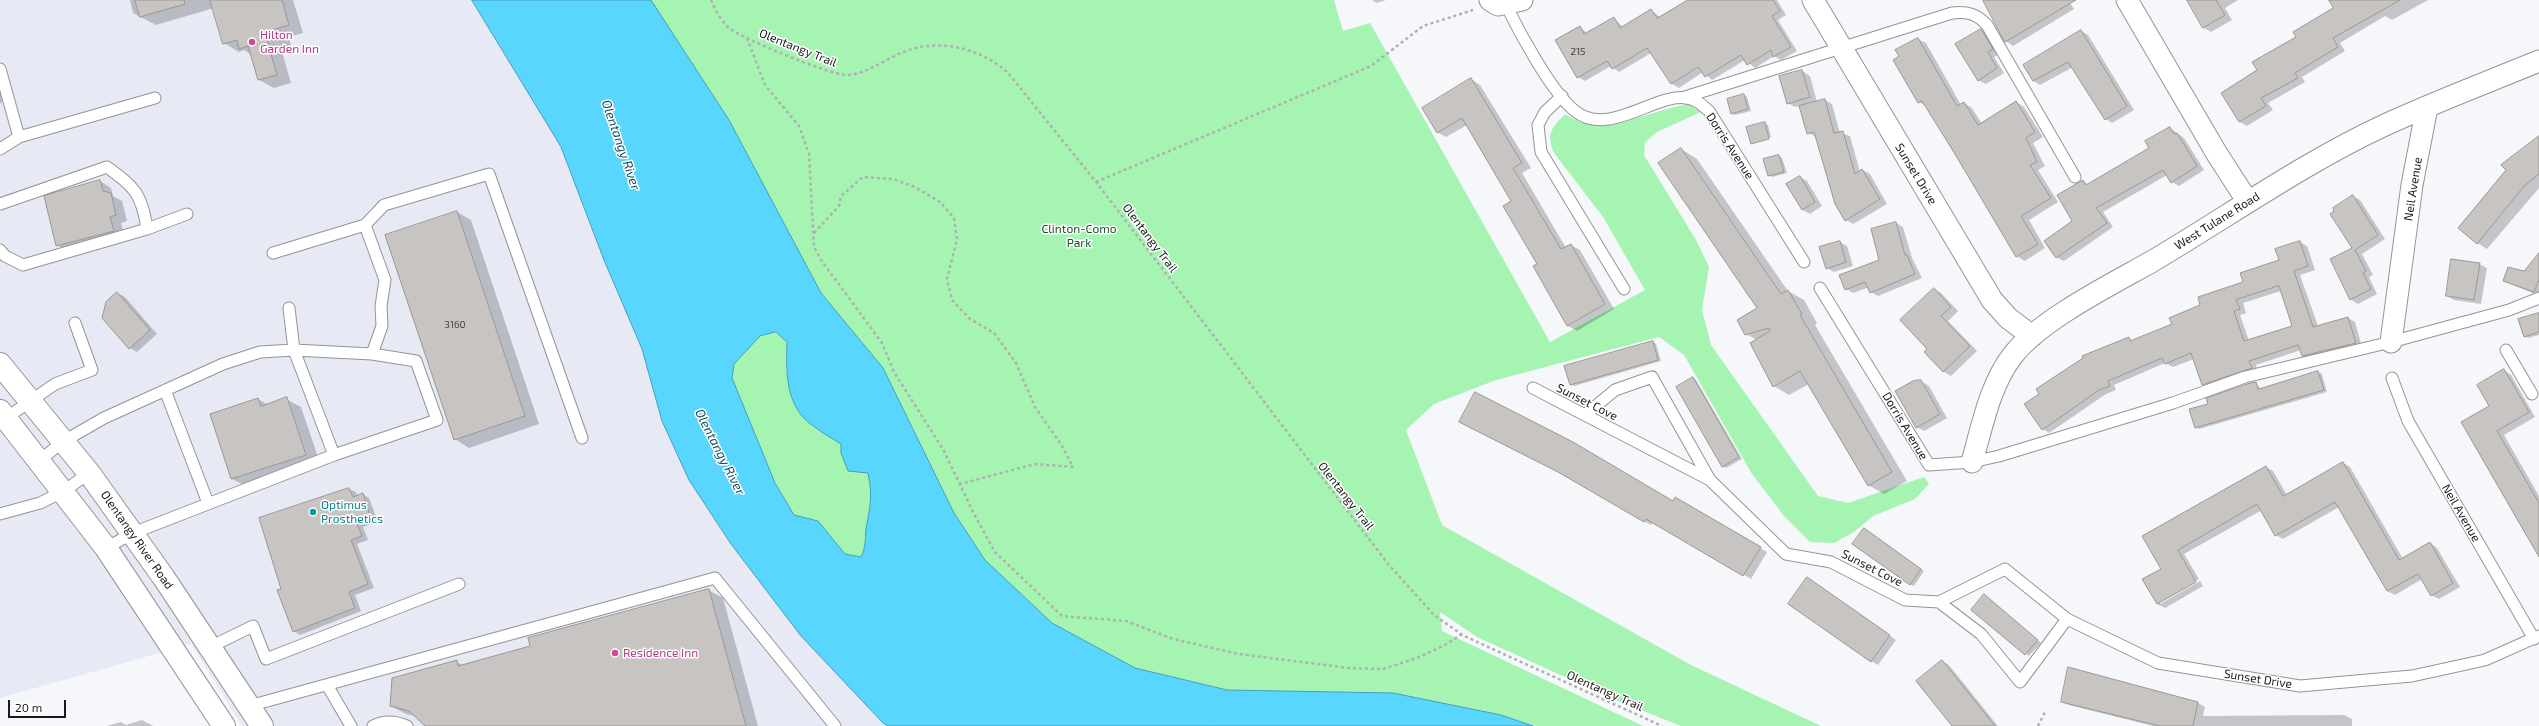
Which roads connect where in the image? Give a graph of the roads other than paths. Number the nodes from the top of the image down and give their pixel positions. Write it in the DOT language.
graph roads {
  1 [pos="1813,0"];
  2 [pos="2126,0"];
  3 [pos="1498,3"];
  4 [pos="1840,48"];
  5 [pos="2539,61"];
  6 [pos="0,69"];
  7 [pos="1562,96"];
  8 [pos="155,98"];
  9 [pos="1685,98"];
  10 [pos="2428,107"];
  11 [pos="19,137"];
  12 [pos="0,149"];
  13 [pos="2075,177"];
  14 [pos="2248,202"];
  15 [pos="0,204"];
  16 [pos="187,214"];
  17 [pos="365,225"];
  18 [pos="147,229"];
  19 [pos="273,253"];
  20 [pos="2,255"];
  21 [pos="1804,262"];
  22 [pos="1820,288"];
  23 [pos="1624,289"];
  24 [pos="2539,298"];
  25 [pos="289,308"];
  26 [pos="75,323"];
  27 [pos="2032,336"];
  28 [pos="2391,342"];
  29 [pos="294,350"];
  30 [pos="2506,350"];
  31 [pos="372,354"];
  32 [pos="0,364"];
  33 [pos="2392,378"];
  34 [pos="1533,388"];
  35 [pos="165,390"];
  36 [pos="2532,394"];
  37 [pos="31,400"];
  38 [pos="3,414"];
  39 [pos="1585,416"];
  40 [pos="582,438"];
  41 [pos="64,441"];
  42 [pos="334,455"];
  43 [pos="40,460"];
  44 [pos="1972,462"];
  45 [pos="89,473"];
  46 [pos="1710,480"];
  47 [pos="64,491"];
  48 [pos="208,503"];
  49 [pos="0,514"];
  50 [pos="133,533"];
  51 [pos="106,548"];
  52 [pos="459,584"];
  53 [pos="1939,602"];
  54 [pos="2067,619"];
  55 [pos="2536,638"];
  56 [pos="208,648"];
  57 [pos="327,685"];
  58 [pos="249,706"];
  59 [pos="224,726"];
  60 [pos="262,726"];
  61 [pos="351,726"];
  62 [pos="373,726"];
  63 [pos="407,726"];
  64 [pos="835,726"];
  1 -- 4 [label="street, Sunset Drive"];
  2 -- 14 [label="street"];
  3 -- 7 [label="lane"];
  4 -- 9 [label="lane"];
  4 -- 13 [label="lane"];
  4 -- 27 [label="street, Sunset Drive"];
  5 -- 10 [label="street, West Tulane Road"];
  6 -- 11 [label="lane"];
  7 -- 9 [label="lane"];
  7 -- 23 [label="lane"];
  8 -- 11 [label="lane"];
  9 -- 21 [label="lane, Dorris Avenue"];
  10 -- 14 [label="street, West Tulane Road"];
  10 -- 28 [label="street, Neil Avenue"];
  11 -- 12 [label="lane"];
  14 -- 27 [label="street, West Tulane Road"];
  15 -- 18 [label="lane"];
  16 -- 18 [label="lane"];
  17 -- 19 [label="lane"];
  17 -- 31 [label="lane"];
  17 -- 40 [label="lane"];
  18 -- 20 [label="lane"];
  22 -- 44 [label="lane, Dorris Avenue"];
  24 -- 28 [label="lane"];
  25 -- 29 [label="lane"];
  26 -- 37 [label="lane"];
  27 -- 44 [label="street, West Tulane Road"];
  28 -- 44 [label="lane"];
  29 -- 31 [label="lane"];
  29 -- 35 [label="lane"];
  29 -- 42 [label="lane"];
  30 -- 36 [label="lane"];
  31 -- 42 [label="lane"];
  32 -- 37 [label="main road, Olentangy River Road"];
  33 -- 55 [label="lane, Neil Avenue"];
  34 -- 39 [label="lane, Sunset Cove"];
  35 -- 41 [label="lane"];
  35 -- 48 [label="lane"];
  37 -- 38 [label="lane"];
  37 -- 41 [label="main road, Olentangy River Road"];
  38 -- 43 [label="main road"];
  39 -- 46 [label="lane, Sunset Cove"];
  39 -- 46 [label="lane"];
  41 -- 43 [label="lane"];
  41 -- 45 [label="main road, Olentangy River Road"];
  42 -- 48 [label="lane"];
  43 -- 47 [label="main road"];
  45 -- 47 [label="lane"];
  45 -- 50 [label="main road, Olentangy River Road"];
  46 -- 53 [label="lane, Sunset Cove"];
  47 -- 49 [label="lane"];
  47 -- 51 [label="main road"];
  48 -- 50 [label="lane"];
  50 -- 51 [label="lane"];
  50 -- 56 [label="main road, Olentangy River Road"];
  51 -- 59 [label="main road"];
  52 -- 56 [label="lane"];
  53 -- 54 [label="lane, Sunset Drive"];
  53 -- 54 [label="lane"];
  54 -- 55 [label="lane, Sunset Drive"];
  56 -- 58 [label="main road, Olentangy River Road"];
  57 -- 58 [label="lane"];
  57 -- 61 [label="lane"];
  57 -- 64 [label="lane"];
  58 -- 60 [label="main road, Olentangy River Road"];
  62 -- 63 [label="lane"];
}
